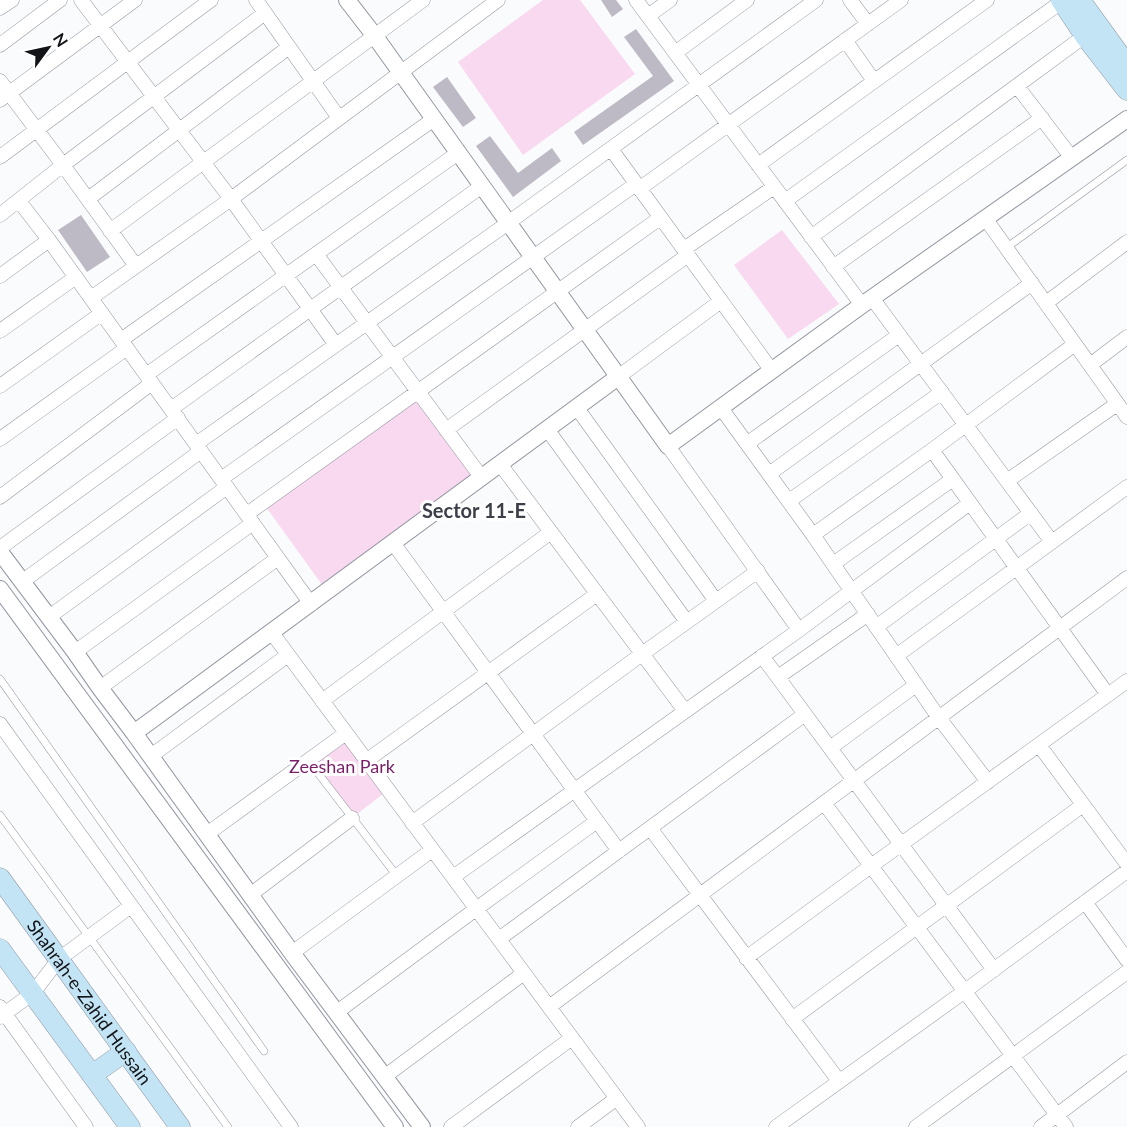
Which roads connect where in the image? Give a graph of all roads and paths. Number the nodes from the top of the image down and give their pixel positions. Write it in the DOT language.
graph roads {
  1 [pos="12,0"];
  2 [pos="60,0"];
  3 [pos="81,0"];
  4 [pos="135,0"];
  5 [pos="211,0"];
  6 [pos="347,0"];
  7 [pos="423,0"];
  8 [pos="498,0"];
  9 [pos="636,0"];
  10 [pos="670,0"];
  11 [pos="747,0"];
  12 [pos="816,0"];
  13 [pos="850,0"];
  14 [pos="901,0"];
  15 [pos="987,0"];
  16 [pos="1067,0"];
  17 [pos="263,5"];
  18 [pos="0,8"];
  19 [pos="648,16"];
  20 [pos="868,24"];
  21 [pos="100,26"];
  22 [pos="1092,31"];
  23 [pos="374,35"];
  24 [pos="845,40"];
  25 [pos="0,45"];
  26 [pos="289,47"];
  27 [pos="675,52"];
  28 [pos="128,62"];
  29 [pos="1127,65"];
  30 [pos="400,72"];
  31 [pos="312,80"];
  32 [pos="0,81"];
  33 [pos="874,81"];
  34 [pos="699,85"];
  35 [pos="1017,86"];
  36 [pos="1127,90"];
  37 [pos="5,97"];
  38 [pos="154,97"];
  39 [pos="339,118"];
  40 [pos="1042,118"];
  41 [pos="434,119"];
  42 [pos="1127,119"];
  43 [pos="728,125"];
  44 [pos="36,130"];
  45 [pos="179,130"];
  46 [pos="611,149"];
  47 [pos="458,153"];
  48 [pos="0,157"];
  49 [pos="1072,158"];
  50 [pos="1127,160"];
  51 [pos="203,162"];
  52 [pos="63,165"];
  53 [pos="758,165"];
  54 [pos="482,186"];
  55 [pos="637,186"];
  56 [pos="774,187"];
  57 [pos="88,199"];
  58 [pos="231,199"];
  59 [pos="19,201"];
  60 [pos="785,201"];
  61 [pos="0,215"];
  62 [pos="660,218"];
  63 [pos="985,218"];
  64 [pos="508,223"];
  65 [pos="110,231"];
  66 [pos="811,237"];
  67 [pos="49,240"];
  68 [pos="261,241"];
  69 [pos="1127,242"];
  70 [pos="1006,248"];
  71 [pos="686,252"];
  72 [pos="316,254"];
  73 [pos="533,258"];
  74 [pos="136,266"];
  75 [pos="833,267"];
  76 [pos="286,275"];
  77 [pos="0,276"];
  78 [pos="76,277"];
  79 [pos="1032,283"];
  80 [pos="341,287"];
  81 [pos="557,292"];
  82 [pos="91,298"];
  83 [pos="721,301"];
  84 [pos="867,302"];
  85 [pos="1046,303"];
  86 [pos="310,309"];
  87 [pos="102,313"];
  88 [pos="367,323"];
  89 [pos="0,331"];
  90 [pos="585,331"];
  91 [pos="899,335"];
  92 [pos="1126,339"];
  93 [pos="124,344"];
  94 [pos="1075,344"];
  95 [pos="336,345"];
  96 [pos="393,357"];
  97 [pos="921,364"];
  98 [pos="1090,364"];
  99 [pos="772,371"];
  100 [pos="618,377"];
  101 [pos="149,379"];
  102 [pos="0,386"];
  103 [pos="418,392"];
  104 [pos="942,392"];
  105 [pos="1117,404"];
  106 [pos="577,408"];
  107 [pos="722,408"];
  108 [pos="174,413"];
  109 [pos="1127,417"];
  110 [pos="966,425"];
  111 [pos="547,429"];
  112 [pos="446,430"];
  113 [pos="0,439"];
  114 [pos="748,443"];
  115 [pos="668,446"];
  116 [pos="199,448"];
  117 [pos="932,450"];
  118 [pos="500,464"];
  119 [pos="769,474"];
  120 [pos="482,478"];
  121 [pos="953,479"];
  122 [pos="1007,481"];
  123 [pos="224,483"];
  124 [pos="1127,487"];
  125 [pos="0,497"];
  126 [pos="789,501"];
  127 [pos="970,503"];
  128 [pos="1031,513"];
  129 [pos="250,519"];
  130 [pos="551,532"];
  131 [pos="813,535"];
  132 [pos="996,539"];
  133 [pos="1052,542"];
  134 [pos="393,543"];
  135 [pos="0,550"];
  136 [pos="278,558"];
  137 [pos="833,564"];
  138 [pos="1017,568"];
  139 [pos="758,571"];
  140 [pos="1127,578"];
  141 [pos="23,581"];
  142 [pos="0,589"];
  143 [pos="852,591"];
  144 [pos="597,594"];
  145 [pos="716,601"];
  146 [pos="311,604"];
  147 [pos="443,611"];
  148 [pos="868,615"];
  149 [pos="49,617"];
  150 [pos="687,622"];
  151 [pos="876,627"];
  152 [pos="1060,628"];
  153 [pos="799,630"];
  154 [pos="272,633"];
  155 [pos="75,652"];
  156 [pos="642,654"];
  157 [pos="288,655"];
  158 [pos="762,656"];
  159 [pos="896,656"];
  160 [pos="489,673"];
  161 [pos="778,677"];
  162 [pos="0,679"];
  163 [pos="1127,681"];
  164 [pos="916,685"];
  165 [pos="100,688"];
  166 [pos="1108,695"];
  167 [pos="322,701"];
  168 [pos="685,711"];
  169 [pos="805,714"];
  170 [pos="939,718"];
  171 [pos="0,724"];
  172 [pos="134,733"];
  173 [pos="346,733"];
  174 [pos="533,734"];
  175 [pos="1039,745"];
  176 [pos="830,747"];
  177 [pos="151,756"];
  178 [pos="308,760"];
  179 [pos="366,761"];
  180 [pos="854,781"];
  181 [pos="988,782"];
  182 [pos="575,790"];
  183 [pos="824,803"];
  184 [pos="1083,804"];
  185 [pos="0,815"];
  186 [pos="352,818"];
  187 [pos="597,821"];
  188 [pos="412,823"];
  189 [pos="650,828"];
  190 [pos="207,834"];
  191 [pos="901,844"];
  192 [pos="432,850"];
  193 [pos="619,851"];
  194 [pos="1127,864"];
  195 [pos="871,866"];
  196 [pos="1127,871"];
  197 [pos="397,876"];
  198 [pos="453,877"];
  199 [pos="0,878"];
  200 [pos="250,895"];
  201 [pos="700,895"];
  202 [pos="1085,902"];
  203 [pos="946,905"];
  204 [pos="131,906"];
  205 [pos="476,909"];
  206 [pos="917,927"];
  207 [pos="90,936"];
  208 [pos="499,939"];
  209 [pos="0,949"];
  210 [pos="292,953"];
  211 [pos="746,958"];
  212 [pos="59,959"];
  213 [pos="1127,960"];
  214 [pos="994,970"];
  215 [pos="1127,972"];
  216 [pos="524,973"];
  217 [pos="965,992"];
  218 [pos="33,993"];
  219 [pos="549,1007"];
  220 [pos="337,1012"];
  221 [pos="1,1013"];
  222 [pos="792,1019"];
  223 [pos="572,1038"];
  224 [pos="126,1051"];
  225 [pos="264,1052"];
  226 [pos="1013,1056"];
  227 [pos="1127,1062"];
  228 [pos="92,1075"];
  229 [pos="384,1077"];
  230 [pos="839,1082"];
  231 [pos="617,1098"];
  232 [pos="1058,1115"];
  233 [pos="784,1125"];
  234 [pos="84,1126"];
  235 [pos="456,1126"];
  236 [pos="130,1127"];
  237 [pos="180,1127"];
  238 [pos="228,1127"];
  239 [pos="291,1127"];
  240 [pos="395,1127"];
  241 [pos="422,1127"];
  242 [pos="578,1127"];
  243 [pos="638,1127"];
  244 [pos="916,1127"];
  245 [pos="1041,1127"];
  246 [pos="1066,1127"];
  1 -- 18 [label="street"];
  2 -- 25 [label="street"];
  3 -- 21 [label="street"];
  4 -- 21 [label="street"];
  5 -- 28 [label="street"];
  6 -- 23 [label="street"];
  7 -- 23 [label="street"];
  8 -- 30 [label="street"];
  9 -- 19 [label="street"];
  10 -- 19 [label="street"];
  11 -- 27 [label="street"];
  12 -- 34 [label="street"];
  13 -- 20 [label="street"];
  14 -- 20 [label="street"];
  15 -- 33 [label="street"];
  16 -- 22 [label="main road"];
  16 -- 60 [label="street"];
  17 -- 26 [label="street"];
  17 -- 38 [label="street"];
  19 -- 27 [label="street"];
  20 -- 24 [label="street"];
  21 -- 28 [label="street"];
  21 -- 37 [label="street"];
  22 -- 29 [label="main road"];
  22 -- 35 [label="street"];
  22 -- 36 [label="main road"];
  23 -- 30 [label="street"];
  23 -- 31 [label="street"];
  24 -- 33 [label="street"];
  24 -- 43 [label="street"];
  26 -- 31 [label="street"];
  26 -- 45 [label="street"];
  27 -- 34 [label="street"];
  28 -- 38 [label="street"];
  28 -- 44 [label="street"];
  30 -- 39 [label="street"];
  30 -- 41 [label="street"];
  31 -- 39 [label="street"];
  31 -- 51 [label="street"];
  32 -- 37 [label="street"];
  33 -- 53 [label="street"];
  34 -- 43 [label="street"];
  34 -- 46 [label="street"];
  35 -- 40 [label="street"];
  35 -- 66 [label="street"];
  37 -- 44 [label="street"];
  38 -- 45 [label="street"];
  38 -- 52 [label="street"];
  39 -- 58 [label="street"];
  40 -- 49 [label="street"];
  40 -- 75 [label="street"];
  41 -- 47 [label="street"];
  41 -- 68 [label="street"];
  42 -- 49 [label="street"];
  43 -- 53 [label="street"];
  43 -- 55 [label="street"];
  44 -- 48 [label="street"];
  44 -- 52 [label="street"];
  45 -- 51 [label="street"];
  45 -- 57 [label="street"];
  46 -- 55 [label="street"];
  46 -- 64 [label="street"];
  47 -- 54 [label="street"];
  47 -- 72 [label="street"];
  49 -- 63 [label="street"];
  50 -- 70 [label="lane"];
  51 -- 58 [label="street"];
  51 -- 65 [label="street"];
  52 -- 57 [label="street"];
  52 -- 59 [label="street"];
  53 -- 56 [label="street"];
  54 -- 64 [label="street"];
  54 -- 80 [label="street"];
  55 -- 62 [label="street"];
  55 -- 73 [label="street"];
  56 -- 60 [label="street"];
  56 -- 71 [label="street"];
  57 -- 65 [label="street"];
  58 -- 68 [label="street"];
  58 -- 74 [label="street"];
  59 -- 61 [label="street"];
  59 -- 67 [label="street"];
  60 -- 66 [label="street"];
  62 -- 71 [label="street"];
  62 -- 81 [label="street"];
  63 -- 70 [label="street"];
  63 -- 84 [label="street"];
  64 -- 73 [label="street"];
  64 -- 88 [label="street"];
  65 -- 74 [label="street"];
  66 -- 75 [label="street"];
  67 -- 77 [label="street"];
  67 -- 78 [label="street"];
  68 -- 76 [label="street"];
  68 -- 93 [label="street"];
  69 -- 85 [label="street"];
  70 -- 79 [label="street"];
  71 -- 83 [label="street"];
  71 -- 90 [label="street"];
  72 -- 76 [label="street"];
  72 -- 80 [label="street"];
  73 -- 81 [label="street"];
  73 -- 96 [label="street"];
  74 -- 82 [label="street"];
  75 -- 84 [label="street"];
  76 -- 86 [label="street"];
  76 -- 101 [label="street"];
  78 -- 82 [label="street"];
  78 -- 89 [label="street"];
  79 -- 85 [label="street"];
  79 -- 97 [label="street"];
  80 -- 86 [label="street"];
  80 -- 88 [label="street"];
  81 -- 90 [label="street"];
  81 -- 103 [label="street"];
  82 -- 87 [label="street"];
  83 -- 99 [label="street"];
  83 -- 100 [label="street"];
  84 -- 91 [label="street"];
  84 -- 99 [label="street"];
  85 -- 94 [label="street"];
  86 -- 95 [label="street"];
  86 -- 108 [label="street"];
  87 -- 93 [label="street"];
  87 -- 102 [label="street"];
  88 -- 95 [label="street"];
  88 -- 96 [label="street"];
  90 -- 100 [label="street"];
  90 -- 112 [label="street"];
  91 -- 97 [label="street"];
  91 -- 114 [label="street"];
  92 -- 98 [label="street"];
  93 -- 101 [label="street"];
  93 -- 113 [label="street"];
  94 -- 98 [label="street"];
  94 -- 110 [label="street"];
  95 -- 116 [label="street"];
  96 -- 103 [label="street"];
  96 -- 123 [label="street"];
  97 -- 104 [label="street"];
  97 -- 119 [label="street"];
  98 -- 105 [label="street"];
  99 -- 107 [label="street"];
  100 -- 106 [label="street"];
  100 -- 115 [label="street"];
  101 -- 108 [label="street"];
  101 -- 125 [label="street"];
  103 -- 112 [label="street"];
  103 -- 129 [label="street"];
  104 -- 110 [label="street"];
  104 -- 126 [label="street"];
  105 -- 109 [label="street"];
  105 -- 122 [label="street"];
  106 -- 111 [label="street"];
  106 -- 145 [label="street"];
  107 -- 114 [label="street"];
  107 -- 115 [label="street"];
  108 -- 116 [label="street"];
  108 -- 135 [label="street"];
  110 -- 117 [label="street"];
  110 -- 122 [label="street"];
  111 -- 118 [label="street"];
  111 -- 150 [label="street"];
  112 -- 120 [label="street"];
  114 -- 119 [label="street"];
  115 -- 139 [label="street"];
  116 -- 123 [label="street"];
  116 -- 141 [label="street"];
  117 -- 121 [label="street"];
  117 -- 131 [label="street"];
  118 -- 120 [label="street"];
  118 -- 130 [label="street"];
  119 -- 126 [label="street"];
  120 -- 134 [label="street"];
  121 -- 127 [label="street"];
  121 -- 137 [label="street"];
  122 -- 128 [label="street"];
  123 -- 129 [label="street"];
  123 -- 149 [label="street"];
  124 -- 133 [label="street"];
  126 -- 131 [label="street"];
  127 -- 132 [label="street"];
  127 -- 143 [label="street"];
  128 -- 132 [label="street"];
  128 -- 133 [label="street"];
  129 -- 136 [label="street"];
  129 -- 155 [label="street"];
  130 -- 144 [label="street"];
  130 -- 147 [label="street"];
  131 -- 137 [label="street"];
  132 -- 138 [label="street"];
  132 -- 151 [label="street"];
  133 -- 138 [label="street"];
  134 -- 146 [label="street"];
  134 -- 147 [label="street"];
  135 -- 141 [label="street"];
  136 -- 146 [label="street"];
  136 -- 165 [label="street"];
  137 -- 143 [label="street"];
  138 -- 152 [label="street"];
  138 -- 159 [label="street"];
  139 -- 145 [label="street"];
  139 -- 153 [label="street"];
  140 -- 152 [label="street"];
  141 -- 149 [label="street"];
  142 -- 240 [label="street"];
  143 -- 148 [label="street"];
  143 -- 153 [label="street"];
  144 -- 156 [label="street"];
  144 -- 160 [label="street"];
  145 -- 150 [label="street"];
  146 -- 154 [label="street"];
  147 -- 160 [label="street"];
  147 -- 167 [label="street"];
  148 -- 151 [label="street"];
  148 -- 161 [label="street"];
  149 -- 155 [label="street"];
  150 -- 156 [label="street"];
  151 -- 159 [label="street"];
  152 -- 166 [label="street"];
  152 -- 170 [label="street"];
  153 -- 158 [label="street"];
  154 -- 157 [label="street"];
  154 -- 172 [label="street"];
  155 -- 165 [label="street"];
  156 -- 168 [label="street"];
  156 -- 174 [label="street"];
  157 -- 167 [label="street"];
  157 -- 177 [label="street"];
  158 -- 161 [label="street"];
  158 -- 168 [label="street"];
  159 -- 164 [label="street"];
  160 -- 174 [label="street"];
  160 -- 179 [label="street"];
  161 -- 169 [label="street"];
  162 -- 225 [label="lane"];
  163 -- 166 [label="street"];
  164 -- 170 [label="street"];
  164 -- 176 [label="street"];
  165 -- 172 [label="street"];
  166 -- 175 [label="street"];
  167 -- 173 [label="street"];
  168 -- 182 [label="street"];
  169 -- 176 [label="street"];
  169 -- 189 [label="street"];
  170 -- 180 [label="street"];
  170 -- 181 [label="street"];
  171 -- 204 [label="street"];
  172 -- 177 [label="street"];
  173 -- 178 [label="street"];
  173 -- 179 [label="street"];
  174 -- 182 [label="street"];
  174 -- 188 [label="street"];
  175 -- 181 [label="street"];
  175 -- 184 [label="street"];
  176 -- 180 [label="street"];
  177 -- 190 [label="street"];
  178 -- 186 [label="lane"];
  178 -- 190 [label="street"];
  179 -- 188 [label="street"];
  180 -- 183 [label="street"];
  180 -- 191 [label="street"];
  181 -- 191 [label="street"];
  182 -- 187 [label="street"];
  182 -- 198 [label="street"];
  183 -- 195 [label="street"];
  183 -- 201 [label="street"];
  184 -- 194 [label="street"];
  184 -- 203 [label="street"];
  185 -- 207 [label="lane"];
  186 -- 197 [label="lane"];
  186 -- 200 [label="street"];
  187 -- 193 [label="street"];
  187 -- 205 [label="street"];
  188 -- 192 [label="street"];
  189 -- 193 [label="street"];
  189 -- 201 [label="street"];
  190 -- 200 [label="street"];
  191 -- 195 [label="street"];
  191 -- 203 [label="street"];
  192 -- 197 [label="street"];
  192 -- 198 [label="street"];
  193 -- 208 [label="street"];
  195 -- 206 [label="street"];
  195 -- 211 [label="street"];
  196 -- 202 [label="street"];
  197 -- 210 [label="street"];
  198 -- 205 [label="street"];
  199 -- 212 [label="main road, Shahrah-e-Zahid Hussain"];
  200 -- 210 [label="street"];
  201 -- 211 [label="street"];
  201 -- 219 [label="street"];
  202 -- 213 [label="street"];
  202 -- 214 [label="street"];
  203 -- 206 [label="street"];
  203 -- 214 [label="street"];
  204 -- 207 [label="street"];
  204 -- 239 [label="street"];
  205 -- 208 [label="street"];
  205 -- 220 [label="street"];
  206 -- 217 [label="street"];
  206 -- 222 [label="street"];
  207 -- 212 [label="street"];
  207 -- 238 [label="lane"];
  208 -- 216 [label="street"];
  209 -- 218 [label="main road"];
  210 -- 220 [label="street"];
  211 -- 222 [label="street"];
  212 -- 218 [label="street"];
  212 -- 224 [label="main road, Shahrah-e-Zahid Hussain"];
  214 -- 217 [label="street"];
  215 -- 226 [label="street"];
  216 -- 219 [label="street"];
  216 -- 229 [label="street"];
  217 -- 226 [label="street"];
  217 -- 230 [label="street"];
  218 -- 221 [label="street"];
  218 -- 228 [label="main road"];
  219 -- 223 [label="street"];
  220 -- 229 [label="street"];
  221 -- 234 [label="street"];
  222 -- 230 [label="street"];
  223 -- 231 [label="street"];
  223 -- 235 [label="street"];
  224 -- 228 [label="main road"];
  224 -- 237 [label="main road, Shahrah-e-Zahid Hussain"];
  226 -- 232 [label="street"];
  226 -- 244 [label="street"];
  227 -- 232 [label="street"];
  228 -- 236 [label="main road"];
  229 -- 241 [label="street"];
  230 -- 233 [label="street"];
  231 -- 242 [label="street"];
  231 -- 243 [label="street"];
  232 -- 245 [label="street"];
  232 -- 246 [label="street"];
}
